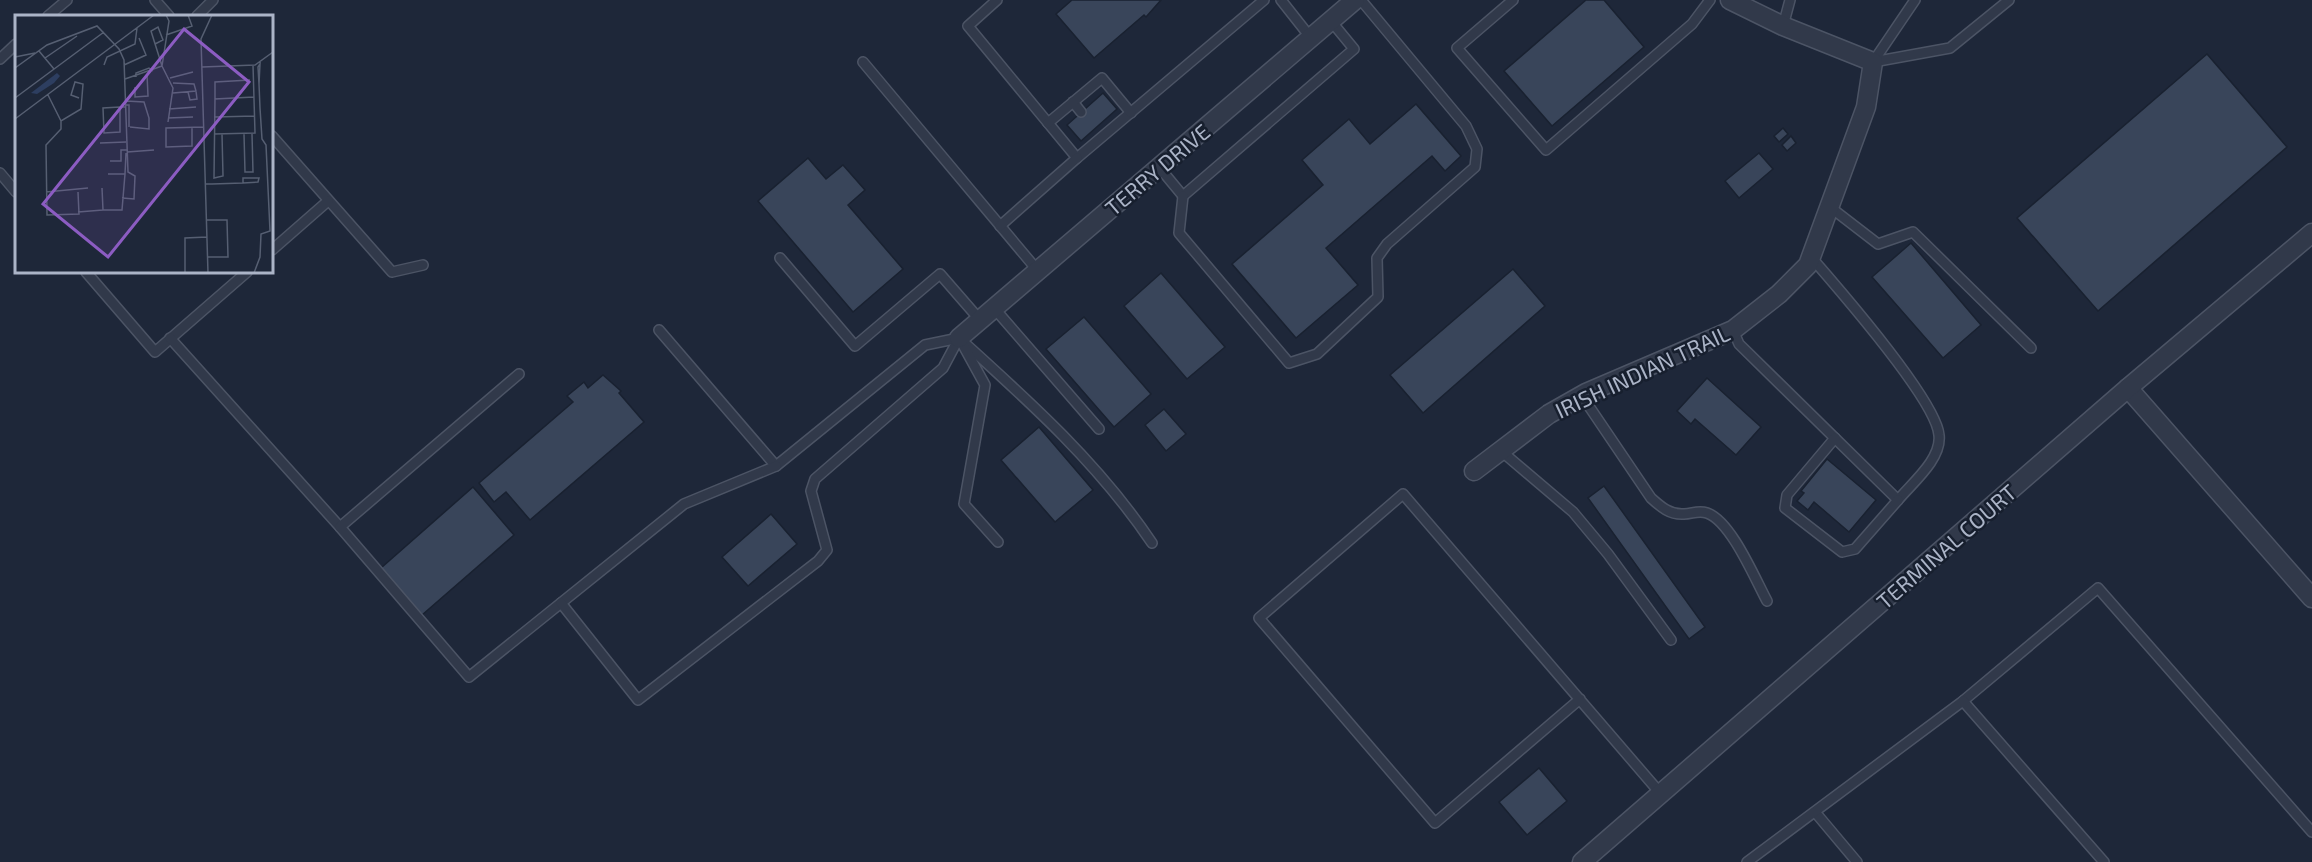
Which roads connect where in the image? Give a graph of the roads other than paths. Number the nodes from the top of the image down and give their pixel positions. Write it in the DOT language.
graph roads {
  1 [pos="67,0"];
  2 [pos="155,0"];
  3 [pos="213,0"];
  4 [pos="997,0"];
  5 [pos="1264,0"];
  6 [pos="1281,0"];
  7 [pos="1355,0"];
  8 [pos="1361,0"];
  9 [pos="1513,0"];
  10 [pos="1710,0"];
  11 [pos="1730,0"];
  12 [pos="1790,0"];
  13 [pos="1915,0"];
  14 [pos="2009,0"];
  15 [pos="49,15"];
  16 [pos="168,15"];
  17 [pos="198,15"];
  18 [pos="1331,21"];
  19 [pos="1783,26"];
  20 [pos="1311,38"];
  21 [pos="15,45"];
  22 [pos="0,59"];
  23 [pos="863,62"];
  24 [pos="1873,62"];
  25 [pos="1087,91"];
  26 [pos="1094,99"];
  27 [pos="1073,102"];
  28 [pos="1081,112"];
  29 [pos="1131,112"];
  30 [pos="1108,117"];
  31 [pos="1048,123"];
  32 [pos="1116,125"];
  33 [pos="1095,129"];
  34 [pos="273,137"];
  35 [pos="1102,137"];
  36 [pos="1077,158"];
  37 [pos="1159,167"];
  38 [pos="0,173"];
  39 [pos="15,191"];
  40 [pos="1182,196"];
  41 [pos="328,201"];
  42 [pos="1830,207"];
  43 [pos="1000,226"];
  44 [pos="2312,233"];
  45 [pos="273,249"];
  46 [pos="1810,257"];
  47 [pos="780,258"];
  48 [pos="423,265"];
  49 [pos="1038,271"];
  50 [pos="87,273"];
  51 [pos="246,273"];
  52 [pos="987,314"];
  53 [pos="658,330"];
  54 [pos="1733,330"];
  55 [pos="170,338"];
  56 [pos="959,338"];
  57 [pos="2031,348"];
  58 [pos="519,374"];
  59 [pos="2128,388"];
  60 [pos="1582,396"];
  61 [pos="1099,429"];
  62 [pos="1835,438"];
  63 [pos="1500,450"];
  64 [pos="776,466"];
  65 [pos="1474,471"];
  66 [pos="1898,500"];
  67 [pos="340,527"];
  68 [pos="998,542"];
  69 [pos="1152,543"];
  70 [pos="2312,598"];
  71 [pos="1767,601"];
  72 [pos="561,603"];
  73 [pos="1671,640"];
  74 [pos="1580,699"];
  75 [pos="1963,700"];
  76 [pos="1661,794"];
  77 [pos="1815,812"];
  78 [pos="2312,832"];
  79 [pos="1582,862"];
  80 [pos="1747,862"];
  81 [pos="1857,862"];
  82 [pos="2104,862"];
  1 -- 15 [label="lane"];
  2 -- 16 [label="lane"];
  3 -- 17 [label="lane"];
  4 -- 31 [label="lane"];
  5 -- 29 [label="lane"];
  6 -- 20 [label="lane"];
  7 -- 18 [label="street, TERRY DRIVE"];
  8 -- 40 [label="lane"];
  9 -- 10 [label="lane"];
  11 -- 19 [label="street"];
  12 -- 19 [label="lane"];
  13 -- 24 [label="lane"];
  14 -- 24 [label="lane"];
  18 -- 20 [label="street, TERRY DRIVE"];
  18 -- 40 [label="lane"];
  19 -- 24 [label="street"];
  20 -- 37 [label="street, TERRY DRIVE"];
  21 -- 22 [label="lane"];
  23 -- 43 [label="lane"];
  24 -- 42 [label="street, IRISH INDIAN TRAIL"];
  25 -- 26 [label="lane"];
  25 -- 27 [label="lane"];
  25 -- 29 [label="lane"];
  27 -- 28 [label="lane"];
  27 -- 31 [label="lane"];
  29 -- 32 [label="lane"];
  30 -- 32 [label="lane"];
  31 -- 36 [label="lane"];
  32 -- 35 [label="lane"];
  33 -- 35 [label="lane"];
  34 -- 41 [label="lane"];
  35 -- 36 [label="lane"];
  36 -- 43 [label="lane"];
  37 -- 40 [label="lane"];
  37 -- 49 [label="street, TERRY DRIVE"];
  38 -- 39 [label="lane"];
  41 -- 45 [label="lane"];
  41 -- 48 [label="lane"];
  42 -- 46 [label="street, IRISH INDIAN TRAIL"];
  42 -- 57 [label="lane"];
  43 -- 49 [label="lane"];
  44 -- 59 [label="street, TERMINAL COURT"];
  46 -- 54 [label="street, IRISH INDIAN TRAIL"];
  46 -- 66 [label="lane"];
  47 -- 52 [label="lane"];
  49 -- 52 [label="street, TERRY DRIVE"];
  50 -- 55 [label="lane"];
  51 -- 55 [label="lane"];
  52 -- 56 [label="street, TERRY DRIVE"];
  52 -- 61 [label="lane"];
  53 -- 64 [label="lane"];
  54 -- 60 [label="street, IRISH INDIAN TRAIL"];
  54 -- 62 [label="lane"];
  55 -- 67 [label="lane"];
  56 -- 64 [label="lane"];
  56 -- 68 [label="lane"];
  56 -- 69 [label="lane"];
  56 -- 72 [label="lane"];
  58 -- 67 [label="lane"];
  59 -- 70 [label="street"];
  59 -- 76 [label="street, TERMINAL COURT"];
  60 -- 63 [label="street, IRISH INDIAN TRAIL"];
  60 -- 71 [label="lane"];
  62 -- 66 [label="lane"];
  62 -- 66 [label="lane"];
  63 -- 65 [label="street, IRISH INDIAN TRAIL"];
  63 -- 73 [label="lane"];
  64 -- 72 [label="lane"];
  67 -- 72 [label="lane"];
  74 -- 74 [label="lane"];
  74 -- 76 [label="lane"];
  75 -- 77 [label="lane"];
  75 -- 78 [label="lane"];
  75 -- 82 [label="lane"];
  76 -- 79 [label="street, TERMINAL COURT"];
  77 -- 80 [label="lane"];
  77 -- 81 [label="lane"];
}
